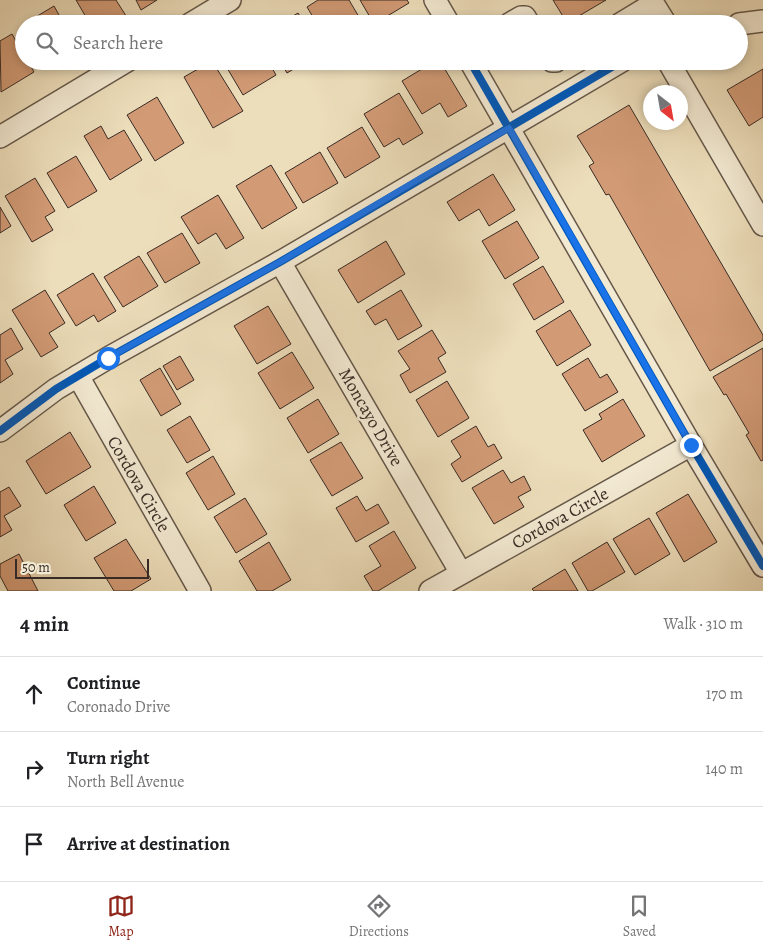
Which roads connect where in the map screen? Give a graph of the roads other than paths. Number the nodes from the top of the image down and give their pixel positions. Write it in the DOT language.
graph roads {
  1 [pos="230,0"];
  2 [pos="435,0"];
  3 [pos="652,2"];
  4 [pos="205,15"];
  5 [pos="444,15"];
  6 [pos="636,15"];
  7 [pos="660,15"];
  8 [pos="763,21"];
  9 [pos="748,23"];
  10 [pos="112,70"];
  11 [pos="475,70"];
  12 [pos="592,70"];
  13 [pos="673,70"];
  14 [pos="509,128"];
  15 [pos="0,137"];
  16 [pos="763,225"];
  17 [pos="280,262"];
  18 [pos="78,376"];
  19 [pos="0,431"];
  20 [pos="691,445"];
  21 [pos="763,566"];
  22 [pos="461,573"];
  23 [pos="200,591"];
  24 [pos="430,591"];
  1 -- 4 [label="street"];
  2 -- 5 [label="street"];
  3 -- 6 [label="street"];
  3 -- 7 [label="street"];
  8 -- 9 [label="street"];
  10 -- 15 [label="street"];
  11 -- 14 [label="street"];
  12 -- 14 [label="street"];
  13 -- 16 [label="street"];
  14 -- 17 [label="street"];
  14 -- 20 [label="street"];
  17 -- 18 [label="street"];
  17 -- 22 [label="street, Moncayo Drive"];
  18 -- 19 [label="street"];
  18 -- 23 [label="street, Cordova Circle"];
  20 -- 21 [label="street"];
  20 -- 22 [label="street, Cordova Circle"];
  22 -- 24 [label="street, Cordova Circle"];
}
